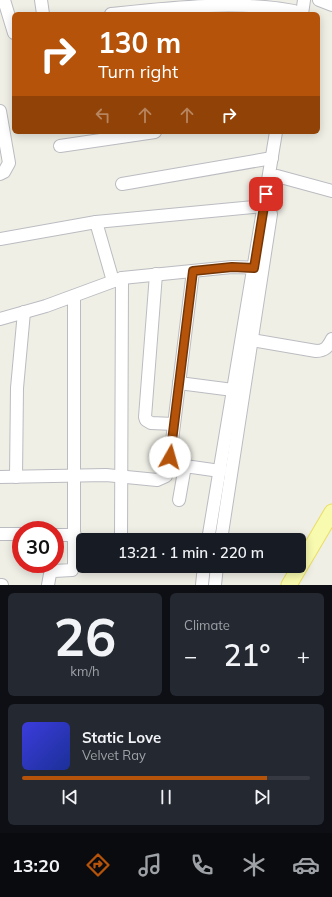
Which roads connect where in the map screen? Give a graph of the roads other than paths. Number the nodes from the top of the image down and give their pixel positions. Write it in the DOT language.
graph roads {
  1 [pos="4,0"];
  2 [pos="41,0"];
  3 [pos="304,0"];
  4 [pos="318,0"];
  5 [pos="332,5"];
  6 [pos="133,6"];
  7 [pos="199,10"];
  8 [pos="296,10"];
  9 [pos="43,12"];
  10 [pos="116,12"];
  11 [pos="12,26"];
  12 [pos="0,111"];
  13 [pos="141,134"];
  14 [pos="276,134"];
  15 [pos="284,134"];
  16 [pos="60,146"];
  17 [pos="272,158"];
  18 [pos="0,174"];
  19 [pos="277,176"];
  20 [pos="122,184"];
  21 [pos="332,192"];
  22 [pos="264,206"];
  23 [pos="96,222"];
  24 [pos="0,239"];
  25 [pos="258,268"];
  26 [pos="193,271"];
  27 [pos="156,274"];
  28 [pos="117,279"];
  29 [pos="74,296"];
  30 [pos="24,312"];
  31 [pos="0,319"];
  32 [pos="332,339"];
  33 [pos="252,340"];
  34 [pos="179,383"];
  35 [pos="233,390"];
  36 [pos="174,424"];
  37 [pos="220,470"];
  38 [pos="75,476"];
  39 [pos="0,477"];
  40 [pos="16,477"];
  41 [pos="122,477"];
  42 [pos="179,500"];
  43 [pos="332,512"];
  44 [pos="121,533"];
  45 [pos="209,533"];
  46 [pos="222,533"];
  47 [pos="0,534"];
  48 [pos="12,534"];
  49 [pos="64,535"];
  50 [pos="75,535"];
  51 [pos="203,573"];
  52 [pos="216,573"];
  53 [pos="48,585"];
  54 [pos="202,585"];
  55 [pos="214,585"];
  56 [pos="289,585"];
  1 -- 11 [label="street"];
  2 -- 9 [label="street"];
  3 -- 8 [label="street"];
  4 -- 5 [label="street"];
  6 -- 7 [label="street"];
  6 -- 10 [label="street"];
  7 -- 8 [label="street"];
  12 -- 18 [label="street"];
  13 -- 16 [label="street"];
  14 -- 17 [label="street"];
  15 -- 19 [label="street"];
  17 -- 20 [label="street"];
  17 -- 22 [label="street"];
  19 -- 21 [label="street"];
  19 -- 25 [label="street"];
  22 -- 23 [label="street"];
  22 -- 25 [label="street"];
  23 -- 24 [label="street"];
  23 -- 28 [label="street"];
  25 -- 26 [label="street"];
  25 -- 33 [label="street"];
  25 -- 35 [label="street"];
  26 -- 27 [label="street"];
  26 -- 34 [label="street"];
  27 -- 28 [label="street"];
  27 -- 36 [label="street"];
  28 -- 29 [label="street"];
  28 -- 41 [label="street"];
  29 -- 30 [label="street"];
  29 -- 38 [label="street"];
  30 -- 31 [label="street"];
  30 -- 40 [label="street"];
  32 -- 33 [label="street"];
  33 -- 46 [label="street"];
  34 -- 35 [label="street"];
  34 -- 36 [label="street"];
  35 -- 37 [label="street"];
  36 -- 41 [label="street"];
  37 -- 42 [label="street"];
  37 -- 45 [label="street"];
  38 -- 40 [label="street"];
  38 -- 41 [label="street"];
  38 -- 50 [label="street"];
  39 -- 40 [label="street"];
  41 -- 44 [label="street"];
  43 -- 56 [label="main road"];
  47 -- 48 [label="street"];
  49 -- 50 [label="street"];
  50 -- 53 [label="street"];
  51 -- 54 [label="street"];
  52 -- 55 [label="street"];
}
